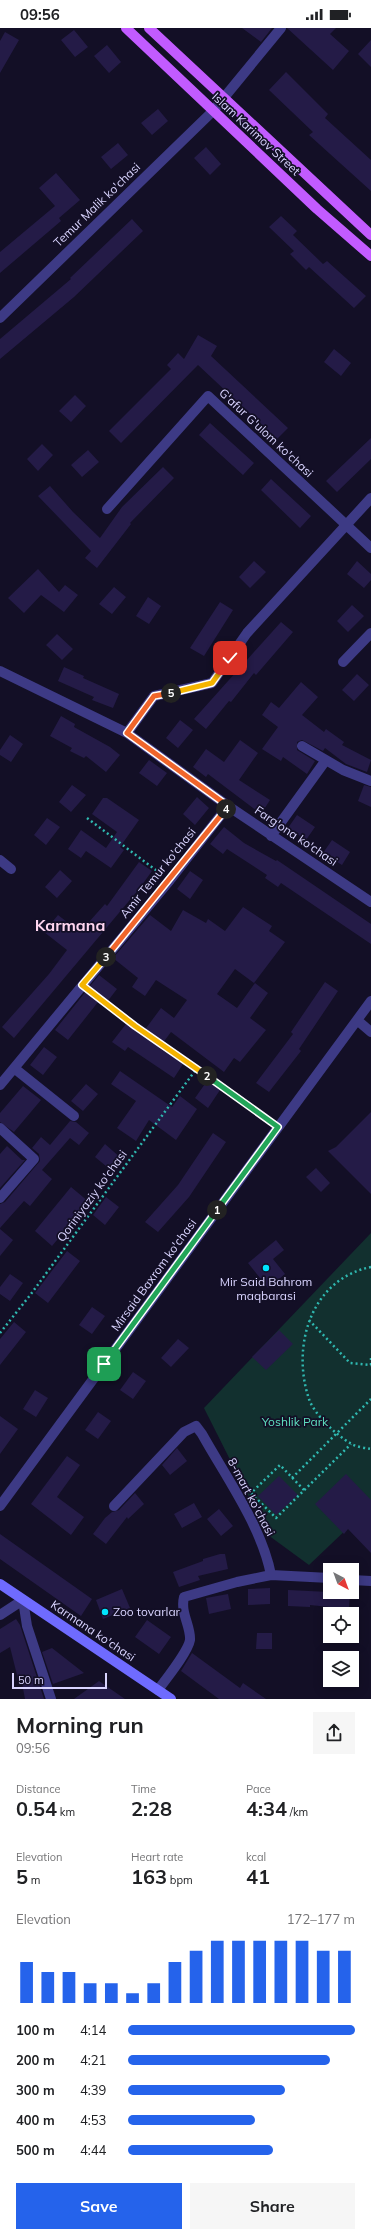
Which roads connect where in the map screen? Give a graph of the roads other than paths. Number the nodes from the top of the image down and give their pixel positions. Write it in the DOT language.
graph roads {
  1 [pos="126,28"];
  2 [pos="149,28"];
  3 [pos="281,28"];
  4 [pos="223,98"];
  5 [pos="213,111"];
  6 [pos="371,235"];
  7 [pos="371,256"];
  8 [pos="0,318"];
  9 [pos="371,498"];
  10 [pos="107,509"];
  11 [pos="346,525"];
  12 [pos="371,548"];
  13 [pos="371,633"];
  14 [pos="343,662"];
  15 [pos="0,671"];
  16 [pos="127,733"];
  17 [pos="302,746"];
  18 [pos="326,760"];
  19 [pos="371,781"];
  20 [pos="228,806"];
  21 [pos="271,836"];
  22 [pos="0,860"];
  23 [pos="11,869"];
  24 [pos="371,902"];
  25 [pos="371,1001"];
  26 [pos="357,1020"];
  27 [pos="371,1032"];
  28 [pos="14,1068"];
  29 [pos="0,1085"];
  30 [pos="74,1116"];
  31 [pos="0,1128"];
  32 [pos="0,1198"];
  33 [pos="0,1506"];
  34 [pos="114,1506"];
  35 [pos="271,1575"];
  36 [pos="323,1578"];
  37 [pos="359,1580"];
  38 [pos="371,1581"];
  39 [pos="0,1584"];
  40 [pos="23,1600"];
  41 [pos="0,1615"];
  42 [pos="158,1690"];
  43 [pos="51,1699"];
  44 [pos="172,1699"];
  1 -- 5 [label="main road, Islam Karimov Street"];
  2 -- 4 [label="main road, Islam Karimov Street"];
  3 -- 4 [label="street, Temur Malik ko'chasi"];
  4 -- 5 [label="street, Temur Malik ko'chasi"];
  4 -- 6 [label="main road, Islam Karimov Street"];
  5 -- 7 [label="main road, Islam Karimov Street"];
  5 -- 8 [label="street, Temur Malik ko'chasi"];
  9 -- 11 [label="street"];
  10 -- 11 [label="street, G'afur G'ulom ko'chasi"];
  11 -- 12 [label="street, G'afur G'ulom ko'chasi"];
  11 -- 16 [label="street"];
  13 -- 14 [label="street"];
  15 -- 16 [label="street, Farg'ona ko'chasi"];
  16 -- 20 [label="street, Farg'ona ko'chasi"];
  17 -- 18 [label="street"];
  18 -- 19 [label="street"];
  18 -- 21 [label="street"];
  20 -- 21 [label="street, Farg'ona ko'chasi"];
  20 -- 28 [label="street, Amir Temur ko'chasi"];
  21 -- 24 [label="street, Farg'ona ko'chasi"];
  22 -- 23 [label="street"];
  25 -- 26 [label="street, Mirsaid Baxrom ko'chasi"];
  26 -- 27 [label="street"];
  26 -- 33 [label="street, Mirsaid Baxrom ko'chasi"];
  28 -- 29 [label="street, Amir Temur ko'chasi"];
  28 -- 30 [label="street"];
  31 -- 32 [label="street"];
  34 -- 35 [label="street, 8-mart ko'chasi"];
  35 -- 36 [label="street"];
  35 -- 42 [label="street"];
  37 -- 38 [label="street"];
  39 -- 40 [label="main road, Karmana ko'chasi"];
  40 -- 41 [label="street"];
  40 -- 42 [label="main road, Karmana ko'chasi"];
  40 -- 43 [label="street"];
  42 -- 44 [label="main road, Karmana ko'chasi"];
}
